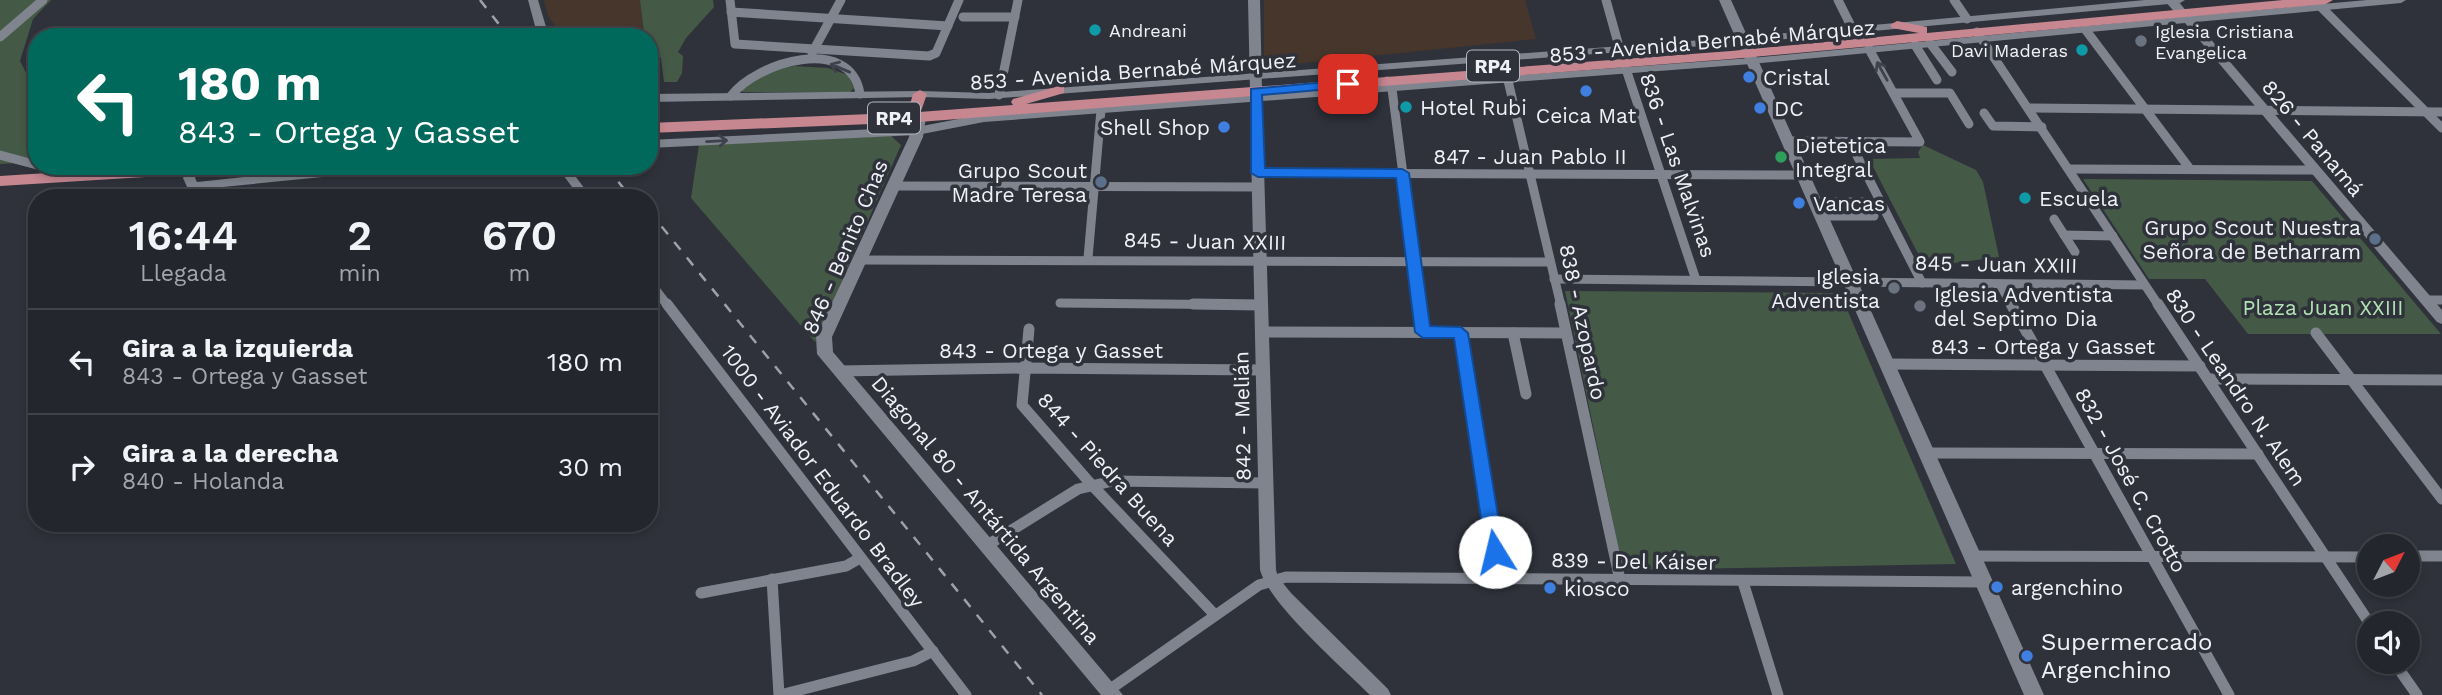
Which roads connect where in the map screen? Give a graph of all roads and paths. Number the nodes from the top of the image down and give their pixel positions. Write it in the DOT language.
graph roads {
  1 [pos="43,0"];
  2 [pos="533,0"];
  3 [pos="730,0"];
  4 [pos="843,0"];
  5 [pos="960,0"];
  6 [pos="1018,0"];
  7 [pos="1254,0"];
  8 [pos="1606,0"];
  9 [pos="1725,0"];
  10 [pos="1838,0"];
  11 [pos="1954,0"];
  12 [pos="2247,0"];
  13 [pos="2402,0"];
  14 [pos="2319,2"];
  15 [pos="2178,7"];
  16 [pos="731,12"];
  17 [pos="963,17"];
  18 [pos="1015,17"];
  19 [pos="833,19"];
  20 [pos="1967,19"];
  21 [pos="1897,25"];
  22 [pos="948,26"];
  23 [pos="541,28"];
  24 [pos="2085,29"];
  25 [pos="1853,30"];
  26 [pos="1922,30"];
  27 [pos="1980,35"];
  28 [pos="0,37"];
  29 [pos="1930,43"];
  30 [pos="1915,45"];
  31 [pos="817,49"];
  32 [pos="1868,49"];
  33 [pos="1747,50"];
  34 [pos="810,61"];
  35 [pos="1623,61"];
  36 [pos="1558,68"];
  37 [pos="1952,72"];
  38 [pos="1580,73"];
  39 [pos="1508,75"];
  40 [pos="1937,80"];
  41 [pos="1390,85"];
  42 [pos="1256,87"];
  43 [pos="1059,90"];
  44 [pos="1895,93"];
  45 [pos="860,94"];
  46 [pos="999,95"];
  47 [pos="731,96"];
  48 [pos="658,98"];
  49 [pos="1132,100"];
  50 [pos="1018,102"];
  51 [pos="1153,107"];
  52 [pos="2030,108"];
  53 [pos="2146,109"];
  54 [pos="1101,110"];
  55 [pos="2264,111"];
  56 [pos="918,112"];
  57 [pos="2427,112"];
  58 [pos="2442,112"];
  59 [pos="1984,113"];
  60 [pos="658,121"];
  61 [pos="658,124"];
  62 [pos="1969,124"];
  63 [pos="2042,127"];
  64 [pos="2442,128"];
  65 [pos="1787,141"];
  66 [pos="1850,142"];
  67 [pos="658,143"];
  68 [pos="0,155"];
  69 [pos="28,163"];
  70 [pos="28,168"];
  71 [pos="2069,169"];
  72 [pos="2190,169"];
  73 [pos="0,170"];
  74 [pos="2314,170"];
  75 [pos="1402,173"];
  76 [pos="1532,173"];
  77 [pos="1662,174"];
  78 [pos="98,175"];
  79 [pos="192,175"];
  80 [pos="307,175"];
  81 [pos="1802,175"];
  82 [pos="1259,180"];
  83 [pos="0,181"];
  84 [pos="893,186"];
  85 [pos="1094,186"];
  86 [pos="1870,202"];
  87 [pos="1817,209"];
  88 [pos="1874,216"];
  89 [pos="2054,219"];
  90 [pos="2064,235"];
  91 [pos="2113,236"];
  92 [pos="2075,252"];
  93 [pos="1088,258"];
  94 [pos="860,260"];
  95 [pos="1262,261"];
  96 [pos="1414,261"];
  97 [pos="1550,262"];
  98 [pos="1554,279"];
  99 [pos="1696,280"];
  100 [pos="1849,282"];
  101 [pos="1922,283"];
  102 [pos="2000,284"];
  103 [pos="2144,285"];
  104 [pos="658,293"];
  105 [pos="2426,300"];
  106 [pos="2442,300"];
  107 [pos="1060,303"];
  108 [pos="1261,305"];
  109 [pos="2442,319"];
  110 [pos="1029,329"];
  111 [pos="1262,332"];
  112 [pos="1423,332"];
  113 [pos="1461,333"];
  114 [pos="1513,333"];
  115 [pos="1566,333"];
  116 [pos="2316,334"];
  117 [pos="825,355"];
  118 [pos="1886,364"];
  119 [pos="2045,365"];
  120 [pos="2200,366"];
  121 [pos="1024,368"];
  122 [pos="1262,370"];
  123 [pos="839,371"];
  124 [pos="2208,379"];
  125 [pos="2352,380"];
  126 [pos="2442,380"];
  127 [pos="1526,394"];
  128 [pos="1926,453"];
  129 [pos="2258,454"];
  130 [pos="2095,455"];
  131 [pos="1265,483"];
  132 [pos="1090,484"];
  133 [pos="2442,499"];
  134 [pos="986,546"];
  135 [pos="1973,556"];
  136 [pos="2357,556"];
  137 [pos="2420,556"];
  138 [pos="2442,556"];
  139 [pos="2151,557"];
  140 [pos="2325,557"];
  141 [pos="860,558"];
  142 [pos="772,579"];
  143 [pos="1499,579"];
  144 [pos="1271,580"];
  145 [pos="1620,580"];
  146 [pos="1742,582"];
  147 [pos="1983,582"];
  148 [pos="701,593"];
  149 [pos="2361,611"];
  150 [pos="1215,615"];
  151 [pos="933,652"];
  152 [pos="2402,674"];
  153 [pos="1111,692"];
  154 [pos="780,695"];
  155 [pos="966,695"];
  156 [pos="1382,695"];
  157 [pos="1778,695"];
  158 [pos="2034,695"];
  159 [pos="2230,695"];
  160 [pos="2417,695"];
  1 -- 28 [label="street"];
  2 -- 23 [label="street"];
  3 -- 16 [label="street"];
  4 -- 19 [label="street"];
  5 -- 22 [label="street"];
  6 -- 18 [label="street"];
  7 -- 42 [label="main road"];
  8 -- 35 [label="street, 836 - Las Malvinas"];
  9 -- 33 [label="main road"];
  10 -- 25 [label="street"];
  11 -- 20 [label="street"];
  12 -- 15 [label="main road, 853 - Avenida Bernabé Márquez / RP4"];
  13 -- 14 [label="street, 853 - Avenida Bernabé Márquez"];
  14 -- 15 [label="main road, 853 - Avenida Bernabé Márquez / RP4"];
  14 -- 57 [label="street"];
  15 -- 20 [label="street, 853 - Avenida Bernabé Márquez"];
  15 -- 24 [label="street, 853 - Avenida Bernabé Márquez"];
  15 -- 26 [label="main road, 853 - Avenida Bernabé Márquez / RP4"];
  15 -- 27 [label="main road, 853 - Avenida Bernabé Márquez / RP4"];
  15 -- 55 [label="street, 826 - Panamá"];
  16 -- 19 [label="street"];
  16 -- 31 [label="street"];
  17 -- 18 [label="street"];
  18 -- 46 [label="street"];
  19 -- 22 [label="street"];
  19 -- 31 [label="street"];
  20 -- 21 [label="street, 853 - Avenida Bernabé Márquez"];
  21 -- 25 [label="street, 853 - Avenida Bernabé Márquez"];
  21 -- 26 [label="main road"];
  22 -- 31 [label="street"];
  24 -- 27 [label="street, 853 - Avenida Bernabé Márquez"];
  24 -- 53 [label="street"];
  25 -- 33 [label="street, 853 - Avenida Bernabé Márquez"];
  26 -- 33 [label="main road, 853 - Avenida Bernabé Márquez / RP4"];
  27 -- 29 [label="street, 853 - Avenida Bernabé Márquez"];
  27 -- 33 [label="main road, 853 - Avenida Bernabé Márquez / RP4"];
  27 -- 52 [label="street, 830 - Leandro N. Alem"];
  29 -- 30 [label="street, 853 - Avenida Bernabé Márquez"];
  29 -- 37 [label="street"];
  30 -- 32 [label="street, 853 - Avenida Bernabé Márquez"];
  30 -- 40 [label="street"];
  31 -- 34 [label="street"];
  32 -- 33 [label="street, 853 - Avenida Bernabé Márquez"];
  44 -- 32 [label="street, one-way"];
  33 -- 35 [label="main road, 853 - Avenida Bernabé Márquez / RP4"];
  33 -- 42 [label="main road, 853 - Avenida Bernabé Márquez / RP4"];
  33 -- 65 [label="main road"];
  45 -- 34 [label="street, one-way"];
  34 -- 47 [label="street"];
  35 -- 36 [label="main road, 853 - Avenida Bernabé Márquez / RP4"];
  35 -- 38 [label="street, 853 - Avenida Bernabé Márquez"];
  35 -- 42 [label="street, 853 - Avenida Bernabé Márquez"];
  35 -- 77 [label="street, 836 - Las Malvinas"];
  36 -- 38 [label="main road"];
  36 -- 39 [label="main road, 853 - Avenida Bernabé Márquez / RP4"];
  38 -- 39 [label="street, 853 - Avenida Bernabé Márquez"];
  39 -- 41 [label="main road, 853 - Avenida Bernabé Márquez / RP4"];
  39 -- 76 [label="street, 838 - Azopardo"];
  41 -- 42 [label="main road, 853 - Avenida Bernabé Márquez / RP4"];
  41 -- 75 [label="street"];
  42 -- 43 [label="street, 853 - Avenida Bernabé Márquez"];
  42 -- 49 [label="main road, 853 - Avenida Bernabé Márquez / RP4"];
  42 -- 50 [label="main road, 853 - Avenida Bernabé Márquez / RP4"];
  42 -- 51 [label="street, 853 - Avenida Bernabé Márquez"];
  42 -- 82 [label="street, 842 - Melián"];
  43 -- 46 [label="street, 853 - Avenida Bernabé Márquez"];
  43 -- 50 [label="main road"];
  44 -- 62 [label="street"];
  44 -- 66 [label="street"];
  45 -- 47 [label="street, 853 - Avenida Bernabé Márquez"];
  45 -- 56 [label="street, 853 - Avenida Bernabé Márquez"];
  46 -- 56 [label="street, 853 - Avenida Bernabé Márquez"];
  47 -- 48 [label="street, 853 - Avenida Bernabé Márquez"];
  49 -- 51 [label="main road"];
  49 -- 56 [label="main road, 853 - Avenida Bernabé Márquez / RP4"];
  50 -- 56 [label="main road, 853 - Avenida Bernabé Márquez / RP4"];
  51 -- 54 [label="street, 853 - Avenida Bernabé Márquez"];
  52 -- 53 [label="street"];
  52 -- 63 [label="street, 830 - Leandro N. Alem"];
  53 -- 55 [label="street"];
  53 -- 72 [label="street"];
  54 -- 56 [label="street, 853 - Avenida Bernabé Márquez"];
  54 -- 85 [label="street"];
  55 -- 57 [label="street"];
  55 -- 74 [label="street, 826 - Panamá"];
  56 -- 60 [label="main road, 853 - Avenida Bernabé Márquez / RP4"];
  56 -- 61 [label="main road, 853 - Avenida Bernabé Márquez / RP4"];
  67 -- 56 [label="street, 853 - Avenida Bernabé Márquez, one-way"];
  56 -- 84 [label="main road, 846 - Benito Chas"];
  57 -- 58 [label="street"];
  57 -- 64 [label="street"];
  59 -- 63 [label="street"];
  63 -- 71 [label="street, 830 - Leandro N. Alem"];
  65 -- 66 [label="street"];
  65 -- 81 [label="main road"];
  66 -- 101 [label="street"];
  68 -- 69 [label="street"];
  70 -- 73 [label="main road"];
  71 -- 72 [label="street"];
  71 -- 91 [label="street, 830 - Leandro N. Alem"];
  72 -- 74 [label="street"];
  74 -- 105 [label="street, 826 - Panamá"];
  75 -- 76 [label="street, 847 - Juan Pablo II"];
  75 -- 82 [label="street, 847 - Juan Pablo II"];
  75 -- 96 [label="street"];
  76 -- 77 [label="street, 847 - Juan Pablo II"];
  76 -- 97 [label="street, 838 - Azopardo"];
  77 -- 81 [label="street, 847 - Juan Pablo II"];
  77 -- 99 [label="street, 836 - Las Malvinas"];
  78 -- 83 [label="main road"];
  79 -- 80 [label="street"];
  81 -- 87 [label="main road"];
  82 -- 85 [label="street, 847 - Juan Pablo II"];
  82 -- 95 [label="street, 842 - Melián"];
  84 -- 85 [label="street, 847 - Juan Pablo II"];
  84 -- 94 [label="main road, 846 - Benito Chas"];
  85 -- 93 [label="street"];
  86 -- 87 [label="street"];
  87 -- 88 [label="street"];
  87 -- 100 [label="main road"];
  89 -- 90 [label="street"];
  90 -- 91 [label="street"];
  90 -- 92 [label="street"];
  91 -- 103 [label="street, 830 - Leandro N. Alem"];
  93 -- 94 [label="street, 845 - Juan XXIII"];
  93 -- 95 [label="street, 845 - Juan XXIII"];
  94 -- 117 [label="main road, 846 - Benito Chas"];
  95 -- 96 [label="street, 845 - Juan XXIII"];
  95 -- 108 [label="street, 842 - Melián"];
  96 -- 97 [label="street, 845 - Juan XXIII"];
  96 -- 112 [label="street"];
  97 -- 98 [label="street, 838 - Azopardo"];
  98 -- 99 [label="street, 845 - Juan XXIII"];
  98 -- 115 [label="street, 838 - Azopardo"];
  99 -- 100 [label="street, 845 - Juan XXIII"];
  100 -- 101 [label="street, 845 - Juan XXIII"];
  100 -- 118 [label="main road"];
  101 -- 102 [label="street, 845 - Juan XXIII"];
  102 -- 103 [label="street, 845 - Juan XXIII"];
  102 -- 119 [label="street, 832 - José C. Crotto"];
  103 -- 120 [label="street, 830 - Leandro N. Alem"];
  104 -- 141 [label="street, 1000 - Aviador Eduardo Bradley"];
  105 -- 106 [label="street"];
  105 -- 109 [label="street, 826 - Panamá"];
  107 -- 108 [label="street"];
  108 -- 111 [label="street, 842 - Melián"];
  110 -- 121 [label="street, 844 - Piedra Buena"];
  111 -- 112 [label="street"];
  111 -- 122 [label="street, 842 - Melián"];
  112 -- 113 [label="street"];
  113 -- 114 [label="street"];
  113 -- 143 [label="street"];
  114 -- 115 [label="street"];
  114 -- 127 [label="street"];
  115 -- 145 [label="street, 838 - Azopardo"];
  116 -- 125 [label="street"];
  117 -- 123 [label="main road, Diagonal 80 - Antártida Argentina"];
  118 -- 119 [label="street, 843 - Ortega y Gasset"];
  118 -- 128 [label="main road"];
  119 -- 120 [label="street, 843 - Ortega y Gasset"];
  119 -- 130 [label="street, 832 - José C. Crotto"];
  120 -- 124 [label="street, 830 - Leandro N. Alem"];
  121 -- 122 [label="street, 843 - Ortega y Gasset"];
  121 -- 123 [label="street, 843 - Ortega y Gasset"];
  121 -- 132 [label="street, 844 - Piedra Buena"];
  122 -- 131 [label="street, 842 - Melián"];
  123 -- 134 [label="main road, Diagonal 80 - Antártida Argentina"];
  124 -- 125 [label="street"];
  124 -- 129 [label="street, 830 - Leandro N. Alem"];
  125 -- 126 [label="street"];
  125 -- 133 [label="street"];
  128 -- 130 [label="street"];
  128 -- 135 [label="main road"];
  129 -- 130 [label="street"];
  129 -- 140 [label="street, 830 - Leandro N. Alem"];
  130 -- 139 [label="street, 832 - José C. Crotto"];
  131 -- 132 [label="street"];
  131 -- 144 [label="street, 842 - Melián"];
  132 -- 134 [label="street"];
  132 -- 150 [label="street, 844 - Piedra Buena"];
  134 -- 153 [label="main road, Diagonal 80 - Antártida Argentina"];
  135 -- 139 [label="street"];
  135 -- 147 [label="main road"];
  136 -- 140 [label="street"];
  137 -- 138 [label="street"];
  139 -- 140 [label="street"];
  139 -- 159 [label="street, 832 - José C. Crotto"];
  140 -- 149 [label="street, 830 - Leandro N. Alem"];
  141 -- 142 [label="street"];
  141 -- 151 [label="street, 1000 - Aviador Eduardo Bradley"];
  142 -- 148 [label="street"];
  142 -- 154 [label="street"];
  143 -- 144 [label="street, 839 - Del Káiser"];
  143 -- 145 [label="street, 839 - Del Káiser"];
  144 -- 150 [label="street, 839 - Del Káiser"];
  144 -- 156 [label="street"];
  145 -- 146 [label="street, 839 - Del Káiser"];
  146 -- 147 [label="street, 839 - Del Káiser"];
  146 -- 157 [label="street"];
  147 -- 158 [label="main road"];
  150 -- 153 [label="street, 839 - Del Káiser"];
  151 -- 154 [label="street"];
  151 -- 155 [label="street, 1000 - Aviador Eduardo Bradley"];
  152 -- 160 [label="street"];
}
